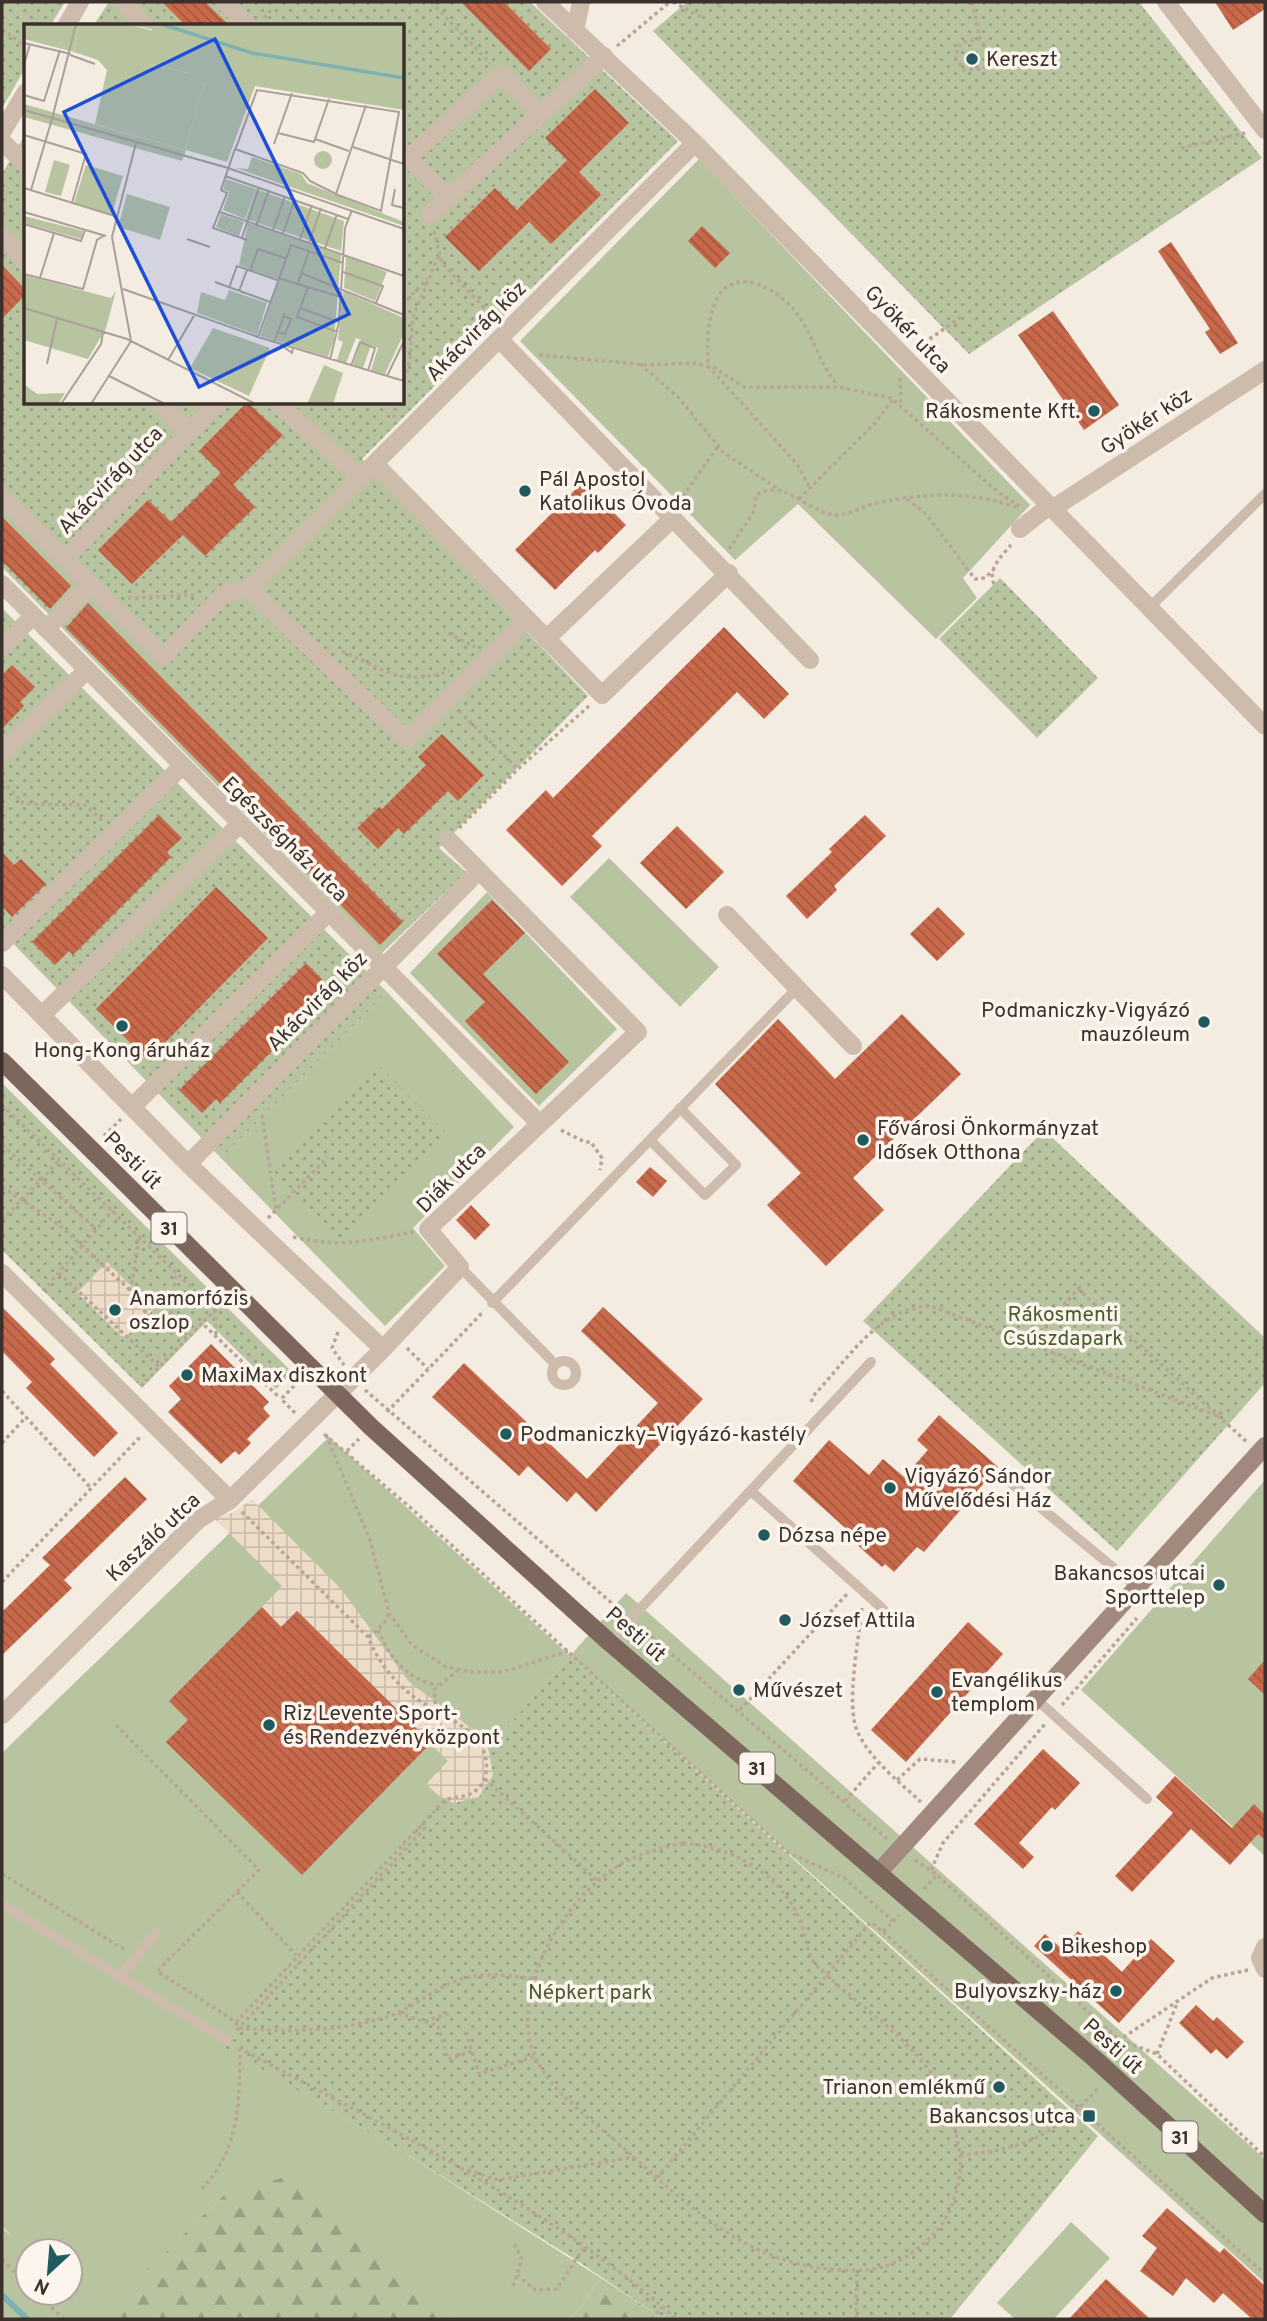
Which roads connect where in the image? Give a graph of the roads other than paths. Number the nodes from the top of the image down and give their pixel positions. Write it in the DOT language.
graph roads {
  1 [pos="80,2"];
  2 [pos="123,2"];
  3 [pos="225,2"];
  4 [pos="545,2"];
  5 [pos="581,2"];
  6 [pos="1166,2"];
  7 [pos="67,24"];
  8 [pos="143,24"];
  9 [pos="254,24"];
  10 [pos="575,31"];
  11 [pos="604,56"];
  12 [pos="24,95"];
  13 [pos="539,113"];
  14 [pos="1264,129"];
  15 [pos="2,132"];
  16 [pos="2,141"];
  17 [pos="695,143"];
  18 [pos="24,162"];
  19 [pos="447,197"];
  20 [pos="430,215"];
  21 [pos="2,235"];
  22 [pos="24,259"];
  23 [pos="503,335"];
  24 [pos="1265,370"];
  25 [pos="162,404"];
  26 [pos="216,404"];
  27 [pos="278,404"];
  28 [pos="188,433"];
  29 [pos="375,464"];
  30 [pos="360,478"];
  31 [pos="1265,494"];
  32 [pos="2,497"];
  33 [pos="1045,510"];
  34 [pos="671,517"];
  35 [pos="1020,528"];
  36 [pos="65,559"];
  37 [pos="724,568"];
  38 [pos="2,584"];
  39 [pos="90,585"];
  40 [pos="249,589"];
  41 [pos="1149,608"];
  42 [pos="528,619"];
  43 [pos="40,622"];
  44 [pos="546,639"];
  45 [pos="2,647"];
  46 [pos="810,660"];
  47 [pos="87,670"];
  48 [pos="1265,726"];
  49 [pos="2,754"];
  50 [pos="181,767"];
  51 [pos="239,824"];
  52 [pos="448,839"];
  53 [pos="479,871"];
  54 [pos="328,913"];
  55 [pos="727,915"];
  56 [pos="2,943"];
  57 [pos="383,967"];
  58 [pos="2,975"];
  59 [pos="797,988"];
  60 [pos="42,1015"];
  61 [pos="853,1046"];
  62 [pos="2,1060"];
  63 [pos="132,1107"];
  64 [pos="680,1108"];
  65 [pos="543,1120"];
  66 [pos="650,1140"];
  67 [pos="188,1164"];
  68 [pos="460,1267"];
  69 [pos="2,1273"];
  70 [pos="492,1303"];
  71 [pos="389,1343"];
  72 [pos="871,1362"];
  73 [pos="555,1364"];
  74 [pos="336,1395"];
  75 [pos="1262,1449"];
  76 [pos="1012,1484"];
  77 [pos="751,1491"];
  78 [pos="230,1500"];
  79 [pos="1138,1588"];
  80 [pos="883,1609"];
  81 [pos="609,1642"];
  82 [pos="1037,1699"];
  83 [pos="2,1716"];
  84 [pos="1147,1799"];
  85 [pos="879,1872"];
  86 [pos="2,1904"];
  87 [pos="156,1933"];
  88 [pos="1265,1947"];
  89 [pos="1264,1968"];
  90 [pos="120,1977"];
  91 [pos="227,2040"];
  92 [pos="1265,2214"];
  1 -- 7 [label="street"];
  2 -- 8 [label="street"];
  3 -- 9 [label="street"];
  4 -- 10 [label="street, Gyökér utca"];
  5 -- 10 [label="street"];
  6 -- 14 [label="street"];
  10 -- 11 [label="street, Gyökér utca"];
  11 -- 13 [label="street"];
  11 -- 17 [label="street, Gyökér utca"];
  12 -- 15 [label="street"];
  13 -- 19 [label="street"];
  13 -- 19 [label="street"];
  16 -- 18 [label="street"];
  17 -- 23 [label="street, Akácvirág köz"];
  17 -- 33 [label="street, Gyökér utca"];
  19 -- 20 [label="street"];
  21 -- 22 [label="street"];
  23 -- 29 [label="street, Akácvirág köz"];
  23 -- 34 [label="street"];
  24 -- 33 [label="street, Gyökér köz"];
  25 -- 28 [label="street, Akácvirág utca"];
  26 -- 28 [label="street, Akácvirág utca"];
  27 -- 30 [label="street"];
  28 -- 36 [label="street, Akácvirág utca"];
  29 -- 30 [label="street, Akácvirág köz"];
  29 -- 42 [label="street"];
  30 -- 40 [label="street, Akácvirág köz"];
  31 -- 41 [label="lane"];
  32 -- 36 [label="street"];
  33 -- 35 [label="street, Gyökér köz"];
  33 -- 41 [label="street, Gyökér utca"];
  34 -- 37 [label="street"];
  34 -- 44 [label="street"];
  36 -- 39 [label="street"];
  37 -- 44 [label="street"];
  37 -- 46 [label="street"];
  38 -- 43 [label="street, Egészségház utca"];
  39 -- 40 [label="street"];
  39 -- 43 [label="street"];
  40 -- 42 [label="street"];
  41 -- 48 [label="street, Gyökér utca"];
  42 -- 44 [label="street"];
  43 -- 45 [label="street"];
  43 -- 47 [label="street, Egészségház utca"];
  47 -- 49 [label="street"];
  47 -- 50 [label="street, Egészségház utca"];
  50 -- 51 [label="street, Egészségház utca"];
  50 -- 56 [label="street"];
  51 -- 54 [label="street, Egészségház utca"];
  51 -- 60 [label="street"];
  52 -- 53 [label="street"];
  53 -- 57 [label="street, Akácvirág köz"];
  53 -- 65 [label="street, Diák utca"];
  54 -- 57 [label="street, Egészségház utca"];
  54 -- 63 [label="street"];
  55 -- 59 [label="street"];
  57 -- 65 [label="street, Egészségház utca"];
  57 -- 67 [label="street, Akácvirág köz"];
  58 -- 60 [label="street, Pesti út"];
  59 -- 61 [label="street"];
  59 -- 64 [label="lane"];
  60 -- 63 [label="street, Pesti út"];
  62 -- 74 [label="main road, Pesti út / 31"];
  63 -- 67 [label="street, Pesti út"];
  64 -- 66 [label="lane"];
  64 -- 66 [label="lane"];
  65 -- 68 [label="street, Diák utca"];
  66 -- 70 [label="lane"];
  67 -- 71 [label="street, Pesti út"];
  68 -- 70 [label="lane"];
  68 -- 71 [label="street"];
  69 -- 78 [label="street"];
  70 -- 73 [label="lane"];
  71 -- 74 [label="street"];
  72 -- 77 [label="lane"];
  74 -- 78 [label="street, Kaszáló utca"];
  74 -- 81 [label="main road, Pesti út / 31"];
  75 -- 79 [label="street"];
  76 -- 79 [label="lane"];
  77 -- 80 [label="lane"];
  77 -- 81 [label="lane"];
  78 -- 83 [label="street, Kaszáló utca"];
  79 -- 82 [label="street"];
  81 -- 85 [label="main road, Pesti út / 31"];
  82 -- 84 [label="lane"];
  82 -- 85 [label="street"];
  85 -- 92 [label="main road, Pesti út / 31"];
  86 -- 90 [label="lane"];
  87 -- 90 [label="lane"];
  88 -- 89 [label="street"];
  90 -- 91 [label="lane"];
}
